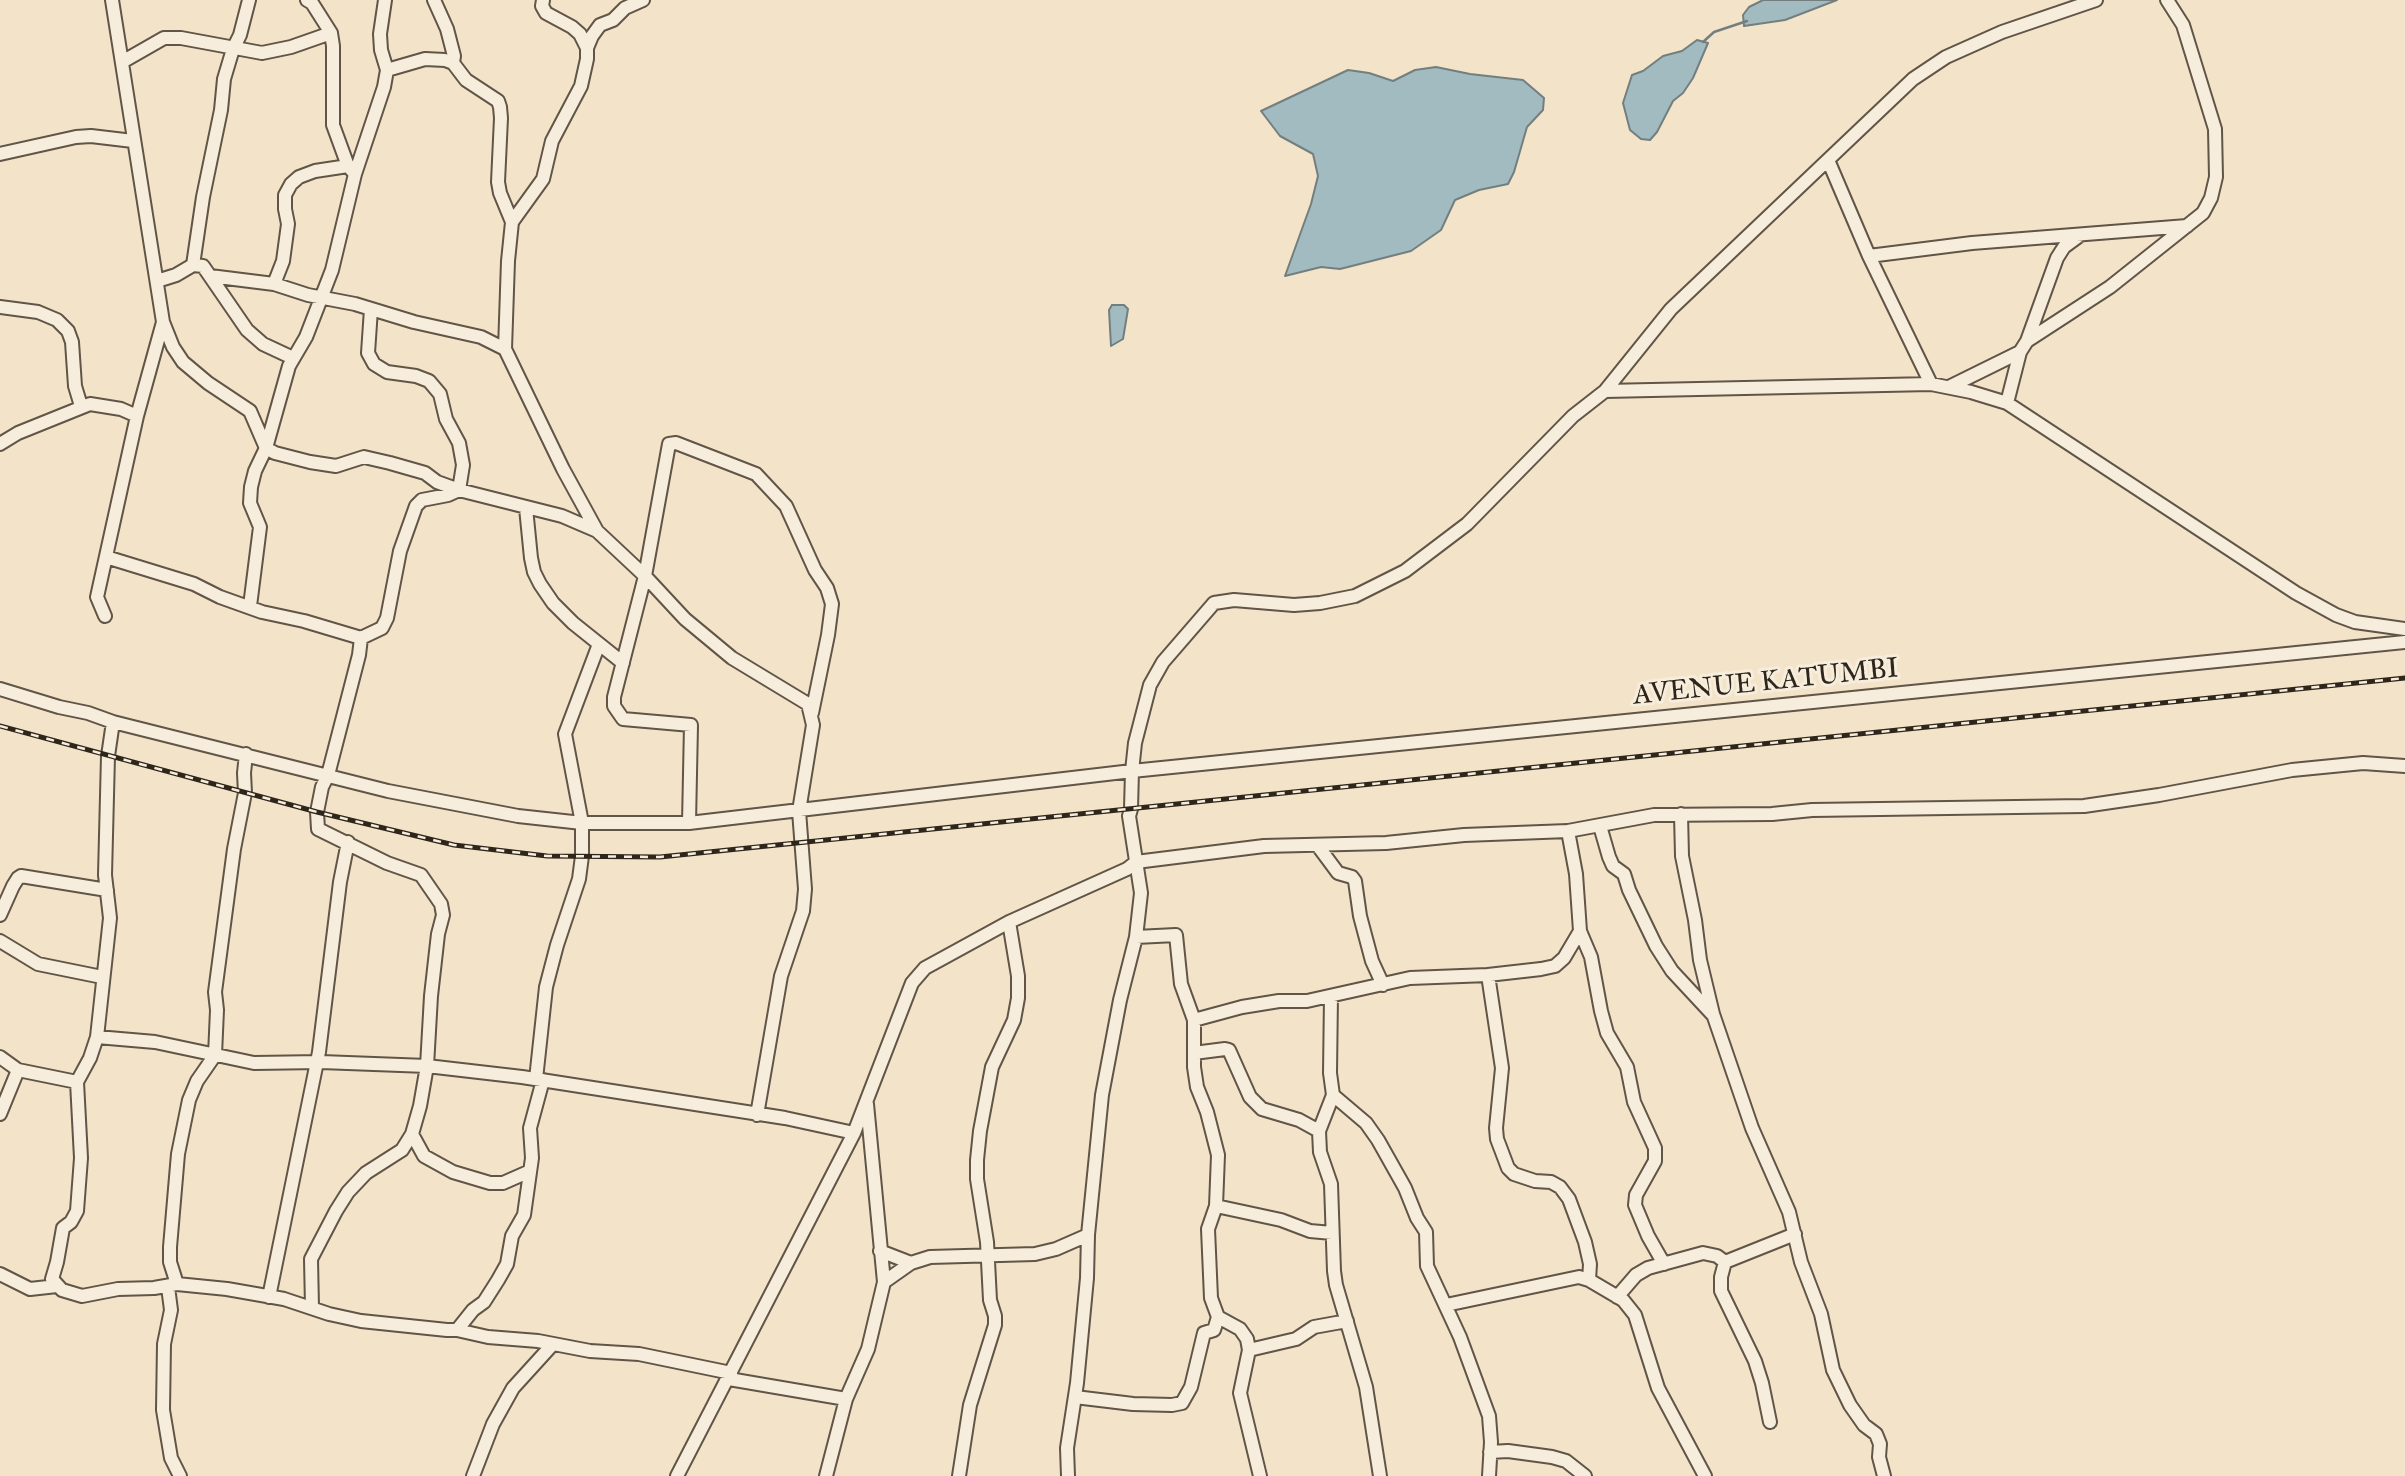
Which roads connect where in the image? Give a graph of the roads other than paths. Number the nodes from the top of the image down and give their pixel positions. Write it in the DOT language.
graph roads {
  1 [pos="112,0"];
  2 [pos="249,0"];
  3 [pos="307,0"];
  4 [pos="385,0"];
  5 [pos="434,0"];
  6 [pos="542,0"];
  7 [pos="643,0"];
  8 [pos="2096,0"];
  9 [pos="2167,0"];
  10 [pos="331,33"];
  11 [pos="587,48"];
  12 [pos="233,49"];
  13 [pos="122,62"];
  14 [pos="453,63"];
  15 [pos="387,70"];
  16 [pos="133,141"];
  17 [pos="0,154"];
  18 [pos="1828,160"];
  19 [pos="352,170"];
  20 [pos="512,222"];
  21 [pos="2187,226"];
  22 [pos="2080,236"];
  23 [pos="1869,256"];
  24 [pos="202,269"];
  25 [pos="157,281"];
  26 [pos="274,284"];
  27 [pos="321,297"];
  28 [pos="0,307"];
  29 [pos="372,309"];
  30 [pos="163,322"];
  31 [pos="2023,347"];
  32 [pos="505,349"];
  33 [pos="293,358"];
  34 [pos="1931,384"];
  35 [pos="1948,387"];
  36 [pos="1605,391"];
  37 [pos="2007,403"];
  38 [pos="81,406"];
  39 [pos="137,416"];
  40 [pos="0,444"];
  41 [pos="266,448"];
  42 [pos="459,490"];
  43 [pos="526,508"];
  44 [pos="597,531"];
  45 [pos="106,557"];
  46 [pos="645,576"];
  47 [pos="250,606"];
  48 [pos="105,616"];
  49 [pos="2405,629"];
  50 [pos="360,638"];
  51 [pos="2405,642"];
  52 [pos="599,644"];
  53 [pos="623,663"];
  54 [pos="0,689"];
  55 [pos="812,713"];
  56 [pos="113,722"];
  57 [pos="246,754"];
  58 [pos="2405,766"];
  59 [pos="1132,771"];
  60 [pos="328,775"];
  61 [pos="799,811"];
  62 [pos="1681,814"];
  63 [pos="582,823"];
  64 [pos="689,824"];
  65 [pos="1600,826"];
  66 [pos="1568,831"];
  67 [pos="348,842"];
  68 [pos="1318,846"];
  69 [pos="1136,862"];
  70 [pos="107,890"];
  71 [pos="0,915"];
  72 [pos="1009,922"];
  73 [pos="1580,931"];
  74 [pos="1136,937"];
  75 [pos="0,941"];
  76 [pos="1488,975"];
  77 [pos="102,977"];
  78 [pos="1383,985"];
  79 [pos="1331,996"];
  80 [pos="1713,1014"];
  81 [pos="1194,1020"];
  82 [pos="97,1037"];
  83 [pos="1194,1053"];
  84 [pos="215,1055"];
  85 [pos="0,1057"];
  86 [pos="317,1062"];
  87 [pos="427,1066"];
  88 [pos="18,1069"];
  89 [pos="540,1080"];
  90 [pos="77,1082"];
  91 [pos="1333,1096"];
  92 [pos="867,1101"];
  93 [pos="0,1114"];
  94 [pos="757,1115"];
  95 [pos="1320,1131"];
  96 [pos="854,1133"];
  97 [pos="412,1134"];
  98 [pos="528,1172"];
  99 [pos="1216,1206"];
  100 [pos="1332,1233"];
  101 [pos="1795,1234"];
  102 [pos="1088,1235"];
  103 [pos="880,1251"];
  104 [pos="987,1255"];
  105 [pos="1725,1262"];
  106 [pos="911,1263"];
  107 [pos="1664,1264"];
  108 [pos="0,1273"];
  109 [pos="1589,1280"];
  110 [pos="884,1282"];
  111 [pos="57,1286"];
  112 [pos="172,1286"];
  113 [pos="269,1297"];
  114 [pos="1617,1297"];
  115 [pos="1446,1305"];
  116 [pos="312,1307"];
  117 [pos="1218,1317"];
  118 [pos="1347,1321"];
  119 [pos="457,1330"];
  120 [pos="553,1344"];
  121 [pos="1249,1350"];
  122 [pos="730,1376"];
  123 [pos="1075,1397"];
  124 [pos="846,1399"];
  125 [pos="1770,1422"];
  126 [pos="1490,1452"];
  127 [pos="180,1476"];
  128 [pos="474,1476"];
  129 [pos="677,1476"];
  130 [pos="826,1476"];
  131 [pos="958,1476"];
  132 [pos="1068,1476"];
  133 [pos="1260,1476"];
  134 [pos="1380,1476"];
  135 [pos="1489,1476"];
  136 [pos="1585,1476"];
  137 [pos="1704,1476"];
  138 [pos="1884,1476"];
  1 -- 13 [label="street"];
  2 -- 12 [label="street"];
  3 -- 10 [label="street"];
  4 -- 15 [label="street"];
  5 -- 14 [label="street"];
  6 -- 11 [label="street"];
  7 -- 11 [label="street"];
  8 -- 18 [label="street"];
  9 -- 21 [label="street"];
  10 -- 12 [label="street"];
  10 -- 19 [label="street"];
  11 -- 20 [label="street"];
  12 -- 13 [label="street"];
  12 -- 24 [label="street"];
  13 -- 16 [label="street"];
  14 -- 15 [label="street"];
  14 -- 20 [label="street"];
  15 -- 19 [label="street"];
  16 -- 17 [label="street"];
  16 -- 25 [label="street"];
  18 -- 23 [label="street"];
  18 -- 36 [label="street"];
  19 -- 26 [label="street"];
  19 -- 27 [label="street"];
  20 -- 32 [label="street"];
  21 -- 22 [label="street"];
  21 -- 31 [label="street"];
  22 -- 23 [label="street"];
  22 -- 31 [label="street"];
  23 -- 34 [label="street"];
  24 -- 25 [label="street"];
  24 -- 26 [label="street"];
  24 -- 33 [label="street"];
  25 -- 30 [label="street"];
  26 -- 27 [label="street"];
  27 -- 29 [label="street"];
  27 -- 33 [label="street"];
  28 -- 38 [label="street"];
  29 -- 32 [label="street"];
  29 -- 42 [label="street"];
  30 -- 39 [label="street"];
  30 -- 41 [label="street"];
  31 -- 35 [label="street"];
  31 -- 37 [label="street"];
  32 -- 44 [label="street"];
  33 -- 41 [label="street"];
  34 -- 35 [label="street"];
  34 -- 36 [label="street"];
  35 -- 37 [label="street"];
  36 -- 59 [label="street"];
  37 -- 49 [label="street"];
  38 -- 39 [label="street"];
  38 -- 40 [label="street"];
  39 -- 45 [label="street"];
  41 -- 42 [label="street"];
  41 -- 47 [label="street"];
  42 -- 43 [label="street"];
  42 -- 50 [label="street"];
  43 -- 44 [label="street"];
  43 -- 52 [label="street"];
  44 -- 46 [label="street"];
  45 -- 47 [label="street"];
  45 -- 48 [label="street"];
  46 -- 53 [label="street"];
  46 -- 55 [label="street"];
  46 -- 55 [label="street"];
  47 -- 50 [label="street"];
  50 -- 60 [label="street"];
  51 -- 59 [label="street, AVENUE KATUMBI"];
  52 -- 53 [label="street"];
  52 -- 63 [label="street"];
  53 -- 64 [label="street"];
  54 -- 56 [label="street, AVENUE KATUMBI"];
  55 -- 61 [label="street"];
  56 -- 57 [label="street, AVENUE KATUMBI"];
  56 -- 70 [label="street"];
  57 -- 60 [label="street, AVENUE KATUMBI"];
  57 -- 84 [label="street"];
  58 -- 62 [label="street"];
  59 -- 61 [label="street, AVENUE KATUMBI"];
  59 -- 69 [label="street"];
  60 -- 63 [label="street, AVENUE KATUMBI"];
  60 -- 67 [label="street"];
  61 -- 64 [label="street, AVENUE KATUMBI"];
  61 -- 94 [label="street"];
  62 -- 65 [label="street"];
  62 -- 80 [label="street"];
  63 -- 64 [label="street, AVENUE KATUMBI"];
  63 -- 89 [label="street"];
  65 -- 66 [label="street"];
  65 -- 80 [label="street"];
  66 -- 68 [label="street"];
  66 -- 73 [label="street"];
  67 -- 86 [label="street"];
  67 -- 87 [label="street"];
  68 -- 69 [label="street"];
  68 -- 78 [label="street"];
  69 -- 72 [label="street"];
  69 -- 74 [label="street"];
  70 -- 71 [label="street"];
  70 -- 77 [label="street"];
  72 -- 92 [label="street"];
  72 -- 104 [label="street"];
  73 -- 76 [label="street"];
  73 -- 107 [label="street"];
  74 -- 81 [label="street"];
  74 -- 102 [label="street"];
  75 -- 77 [label="street"];
  76 -- 78 [label="street"];
  76 -- 109 [label="street"];
  77 -- 82 [label="street"];
  78 -- 79 [label="street"];
  79 -- 81 [label="street"];
  79 -- 91 [label="street"];
  80 -- 101 [label="street"];
  81 -- 83 [label="street"];
  82 -- 84 [label="street"];
  82 -- 90 [label="street"];
  83 -- 95 [label="street"];
  83 -- 99 [label="street"];
  84 -- 86 [label="street"];
  84 -- 112 [label="street"];
  85 -- 88 [label="street"];
  86 -- 87 [label="street"];
  86 -- 113 [label="street"];
  87 -- 89 [label="street"];
  87 -- 97 [label="street"];
  88 -- 90 [label="street"];
  88 -- 93 [label="street"];
  89 -- 94 [label="street"];
  89 -- 98 [label="street"];
  90 -- 111 [label="street"];
  91 -- 95 [label="street"];
  91 -- 115 [label="street"];
  92 -- 96 [label="street"];
  92 -- 103 [label="street"];
  94 -- 96 [label="street"];
  95 -- 100 [label="street"];
  96 -- 122 [label="street"];
  97 -- 98 [label="street"];
  97 -- 116 [label="street"];
  98 -- 119 [label="street"];
  99 -- 100 [label="street"];
  99 -- 117 [label="street"];
  100 -- 118 [label="street"];
  101 -- 105 [label="street"];
  101 -- 138 [label="street"];
  102 -- 104 [label="street"];
  102 -- 123 [label="street"];
  103 -- 106 [label="street"];
  103 -- 110 [label="street"];
  104 -- 106 [label="street"];
  104 -- 131 [label="street"];
  105 -- 107 [label="street"];
  105 -- 125 [label="street"];
  106 -- 110 [label="street"];
  107 -- 114 [label="street"];
  108 -- 111 [label="street"];
  109 -- 114 [label="street"];
  109 -- 115 [label="street"];
  110 -- 124 [label="street"];
  111 -- 112 [label="street"];
  112 -- 113 [label="street"];
  112 -- 127 [label="street"];
  113 -- 116 [label="street"];
  114 -- 137 [label="street"];
  115 -- 126 [label="street"];
  116 -- 119 [label="street"];
  117 -- 121 [label="street"];
  117 -- 123 [label="street"];
  118 -- 121 [label="street"];
  118 -- 134 [label="street"];
  119 -- 120 [label="street"];
  120 -- 122 [label="street"];
  120 -- 128 [label="street"];
  121 -- 133 [label="street"];
  122 -- 124 [label="street"];
  122 -- 129 [label="street"];
  123 -- 132 [label="street"];
  124 -- 130 [label="street"];
  126 -- 135 [label="street"];
  126 -- 136 [label="street"];
}
